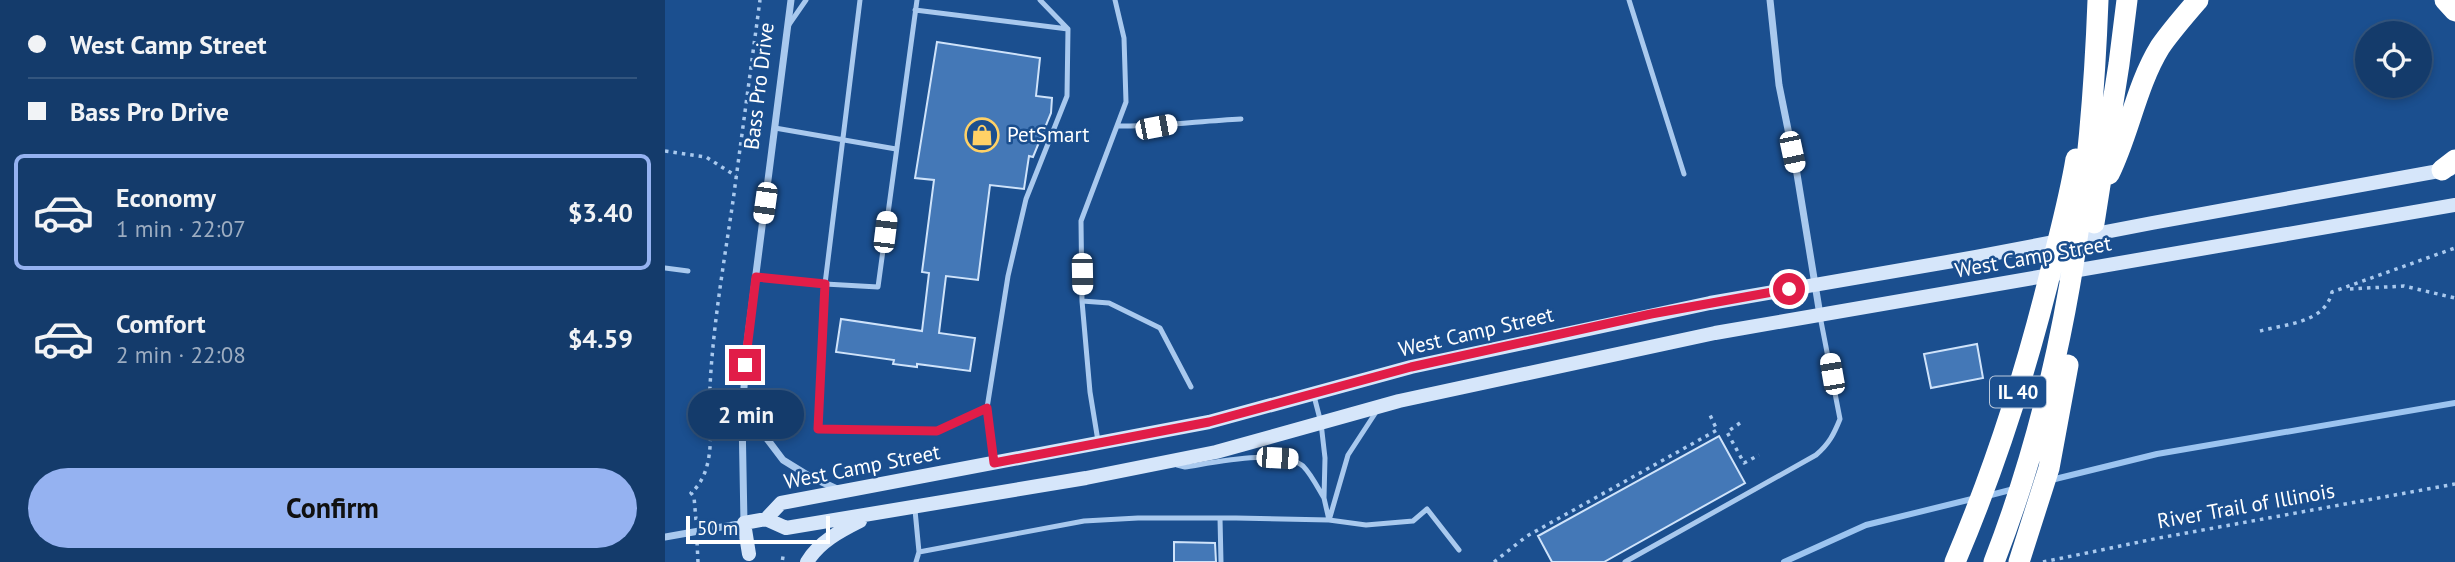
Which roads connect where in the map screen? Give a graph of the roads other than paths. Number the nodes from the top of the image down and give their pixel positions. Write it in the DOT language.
graph roads {
  1 [pos="791,0"];
  2 [pos="806,0"];
  3 [pos="860,0"];
  4 [pos="916,0"];
  5 [pos="1040,0"];
  6 [pos="1115,0"];
  7 [pos="1629,0"];
  8 [pos="1770,0"];
  9 [pos="2127,0"];
  10 [pos="2198,0"];
  11 [pos="2445,0"];
  12 [pos="2098,1"];
  13 [pos="915,10"];
  14 [pos="2455,11"];
  15 [pos="788,26"];
  16 [pos="1068,29"];
  17 [pos="1241,119"];
  18 [pos="1117,126"];
  19 [pos="775,128"];
  20 [pos="843,141"];
  21 [pos="896,149"];
  22 [pos="2451,166"];
  23 [pos="1684,174"];
  24 [pos="2455,205"];
  25 [pos="2086,207"];
  26 [pos="665,268"];
  27 [pos="688,271"];
  28 [pos="756,277"];
  29 [pos="825,284"];
  30 [pos="1815,285"];
  31 [pos="1082,301"];
  32 [pos="1820,315"];
  33 [pos="1191,387"];
  34 [pos="1313,394"];
  35 [pos="743,407"];
  36 [pos="1379,407"];
  37 [pos="987,408"];
  38 [pos="1321,423"];
  39 [pos="1098,444"];
  40 [pos="1167,462"];
  41 [pos="994,463"];
  42 [pos="841,491"];
  43 [pos="1324,498"];
  44 [pos="915,507"];
  45 [pos="873,514"];
  46 [pos="1220,518"];
  47 [pos="766,519"];
  48 [pos="1329,520"];
  49 [pos="744,523"];
  50 [pos="665,537"];
  51 [pos="1459,550"];
  52 [pos="919,552"];
  53 [pos="750,559"];
  54 [pos="807,562"];
  55 [pos="916,562"];
  56 [pos="1221,562"];
  57 [pos="1625,562"];
  58 [pos="1955,562"];
  59 [pos="1994,562"];
  60 [pos="2020,562"];
  1 -- 15 [label="street, Bass Pro Drive"];
  2 -- 15 [label="lane"];
  3 -- 20 [label="lane"];
  4 -- 13 [label="lane"];
  5 -- 16 [label="lane"];
  6 -- 18 [label="lane"];
  7 -- 23 [label="lane"];
  8 -- 30 [label="street"];
  9 -- 25 [label="highway, IL 40"];
  10 -- 25 [label="highway"];
  11 -- 14 [label="highway"];
  12 -- 25 [label="highway, IL 40"];
  13 -- 16 [label="lane"];
  13 -- 21 [label="lane"];
  15 -- 19 [label="street, Bass Pro Drive"];
  16 -- 37 [label="lane"];
  17 -- 18 [label="lane"];
  18 -- 31 [label="lane"];
  19 -- 20 [label="lane"];
  19 -- 28 [label="street, Bass Pro Drive"];
  20 -- 21 [label="lane"];
  20 -- 29 [label="lane"];
  21 -- 29 [label="lane"];
  22 -- 30 [label="main road, West Camp Street"];
  24 -- 32 [label="main road, West Camp Street"];
  25 -- 58 [label="highway, IL 40"];
  25 -- 59 [label="highway"];
  25 -- 60 [label="highway, IL 40"];
  26 -- 27 [label="lane"];
  28 -- 29 [label="lane"];
  28 -- 35 [label="street, Bass Pro Drive"];
  29 -- 37 [label="lane"];
  30 -- 32 [label="street"];
  30 -- 34 [label="main road, West Camp Street"];
  31 -- 33 [label="lane"];
  31 -- 39 [label="lane"];
  32 -- 36 [label="main road, West Camp Street"];
  32 -- 57 [label="lane"];
  34 -- 38 [label="lane"];
  34 -- 39 [label="main road, West Camp Street"];
  35 -- 42 [label="street"];
  35 -- 49 [label="street, Bass Pro Drive"];
  36 -- 38 [label="main road, West Camp Street"];
  36 -- 48 [label="lane"];
  37 -- 41 [label="lane"];
  38 -- 40 [label="main road, West Camp Street"];
  38 -- 43 [label="lane"];
  39 -- 41 [label="main road, West Camp Street"];
  40 -- 43 [label="lane"];
  40 -- 44 [label="main road, West Camp Street"];
  41 -- 42 [label="main road, West Camp Street"];
  42 -- 47 [label="main road, West Camp Street"];
  43 -- 48 [label="lane"];
  44 -- 45 [label="main road, West Camp Street"];
  44 -- 52 [label="lane"];
  45 -- 47 [label="main road, West Camp Street"];
  45 -- 54 [label="main road"];
  46 -- 48 [label="lane"];
  46 -- 52 [label="lane"];
  46 -- 56 [label="lane"];
  47 -- 49 [label="main road"];
  48 -- 51 [label="lane"];
  49 -- 50 [label="street"];
  49 -- 53 [label="main road, Bass Pro Drive"];
  52 -- 55 [label="lane"];
}
